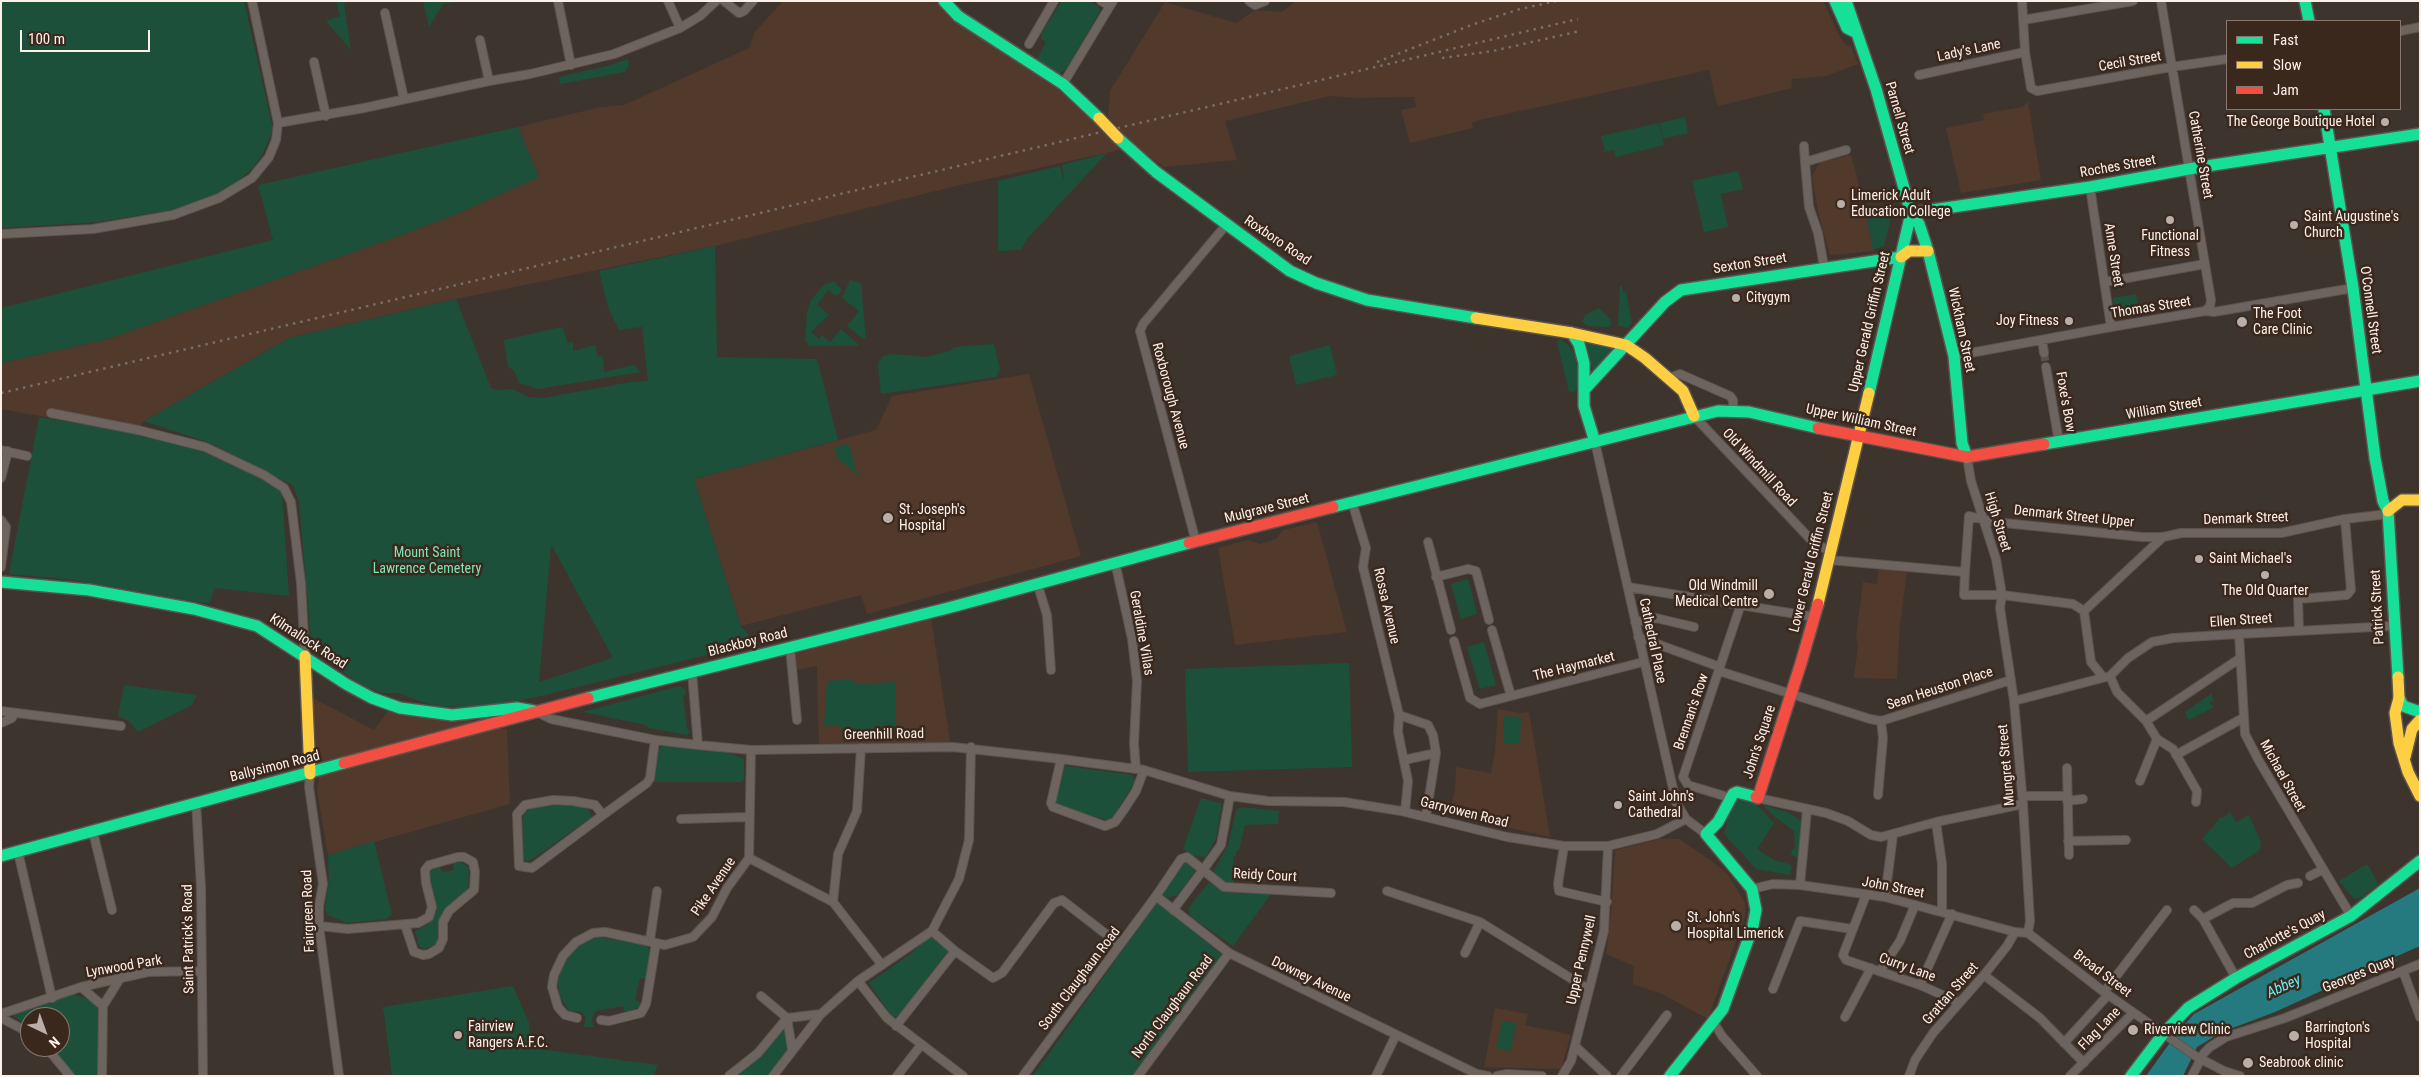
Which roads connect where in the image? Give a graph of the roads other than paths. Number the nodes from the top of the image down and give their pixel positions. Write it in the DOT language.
graph roads {
  1 [pos="252,1"];
  2 [pos="558,1"];
  3 [pos="668,1"];
  4 [pos="716,1"];
  5 [pos="724,1"];
  6 [pos="753,1"];
  7 [pos="944,1"];
  8 [pos="1054,1"];
  9 [pos="1101,1"];
  10 [pos="1249,1"];
  11 [pos="1266,1"];
  12 [pos="1835,1"];
  13 [pos="1846,1"];
  14 [pos="2022,1"];
  15 [pos="2133,1"];
  16 [pos="2161,1"];
  17 [pos="2305,1"];
  18 [pos="1112,4"];
  19 [pos="384,13"];
  20 [pos="2023,20"];
  21 [pos="2308,20"];
  22 [pos="2420,27"];
  23 [pos="680,28"];
  24 [pos="2401,31"];
  25 [pos="1855,32"];
  26 [pos="480,40"];
  27 [pos="1029,44"];
  28 [pos="2025,52"];
  29 [pos="2226,60"];
  30 [pos="314,62"];
  31 [pos="571,66"];
  32 [pos="2171,67"];
  33 [pos="1919,74"];
  34 [pos="489,81"];
  35 [pos="1063,84"];
  36 [pos="404,99"];
  37 [pos="2324,110"];
  38 [pos="326,116"];
  39 [pos="278,123"];
  40 [pos="2420,134"];
  41 [pos="1804,146"];
  42 [pos="2330,148"];
  43 [pos="1846,150"];
  44 [pos="1806,162"];
  45 [pos="2190,169"];
  46 [pos="2090,187"];
  47 [pos="1911,213"];
  48 [pos="1226,225"];
  49 [pos="1,234"];
  50 [pos="1928,251"];
  51 [pos="1901,256"];
  52 [pos="2206,264"];
  53 [pos="1824,267"];
  54 [pos="2105,282"];
  55 [pos="2353,288"];
  56 [pos="2205,311"];
  57 [pos="2111,327"];
  58 [pos="1572,333"];
  59 [pos="2042,340"];
  60 [pos="1626,345"];
  61 [pos="2044,353"];
  62 [pos="1954,356"];
  63 [pos="2046,367"];
  64 [pos="1669,378"];
  65 [pos="2420,381"];
  66 [pos="1585,389"];
  67 [pos="2366,390"];
  68 [pos="1734,410"];
  69 [pos="51,413"];
  70 [pos="1694,416"];
  71 [pos="1859,436"];
  72 [pos="1594,442"];
  73 [pos="2059,442"];
  74 [pos="5,451"];
  75 [pos="27,456"];
  76 [pos="1968,457"];
  77 [pos="1,478"];
  78 [pos="2420,500"];
  79 [pos="1352,502"];
  80 [pos="2388,512"];
  81 [pos="1983,518"];
  82 [pos="2345,519"];
  83 [pos="1,520"];
  84 [pos="2163,537"];
  85 [pos="1196,542"];
  86 [pos="1428,542"];
  87 [pos="1831,556"];
  88 [pos="1115,562"];
  89 [pos="1,567"];
  90 [pos="1966,572"];
  91 [pos="1436,577"];
  92 [pos="1,582"];
  93 [pos="1037,583"];
  94 [pos="1628,587"];
  95 [pos="2002,595"];
  96 [pos="1741,604"];
  97 [pos="948,608"];
  98 [pos="2084,611"];
  99 [pos="1815,617"];
  100 [pos="1490,620"];
  101 [pos="1635,622"];
  102 [pos="2393,626"];
  103 [pos="1694,627"];
  104 [pos="1451,630"];
  105 [pos="1492,630"];
  106 [pos="2299,630"];
  107 [pos="2239,634"];
  108 [pos="1638,637"];
  109 [pos="1454,641"];
  110 [pos="790,648"];
  111 [pos="305,656"];
  112 [pos="2240,659"];
  113 [pos="1643,662"];
  114 [pos="1719,669"];
  115 [pos="1051,670"];
  116 [pos="692,672"];
  117 [pos="2106,676"];
  118 [pos="2010,680"];
  119 [pos="1792,695"];
  120 [pos="1510,696"];
  121 [pos="2399,698"];
  122 [pos="2014,701"];
  123 [pos="555,706"];
  124 [pos="1,711"];
  125 [pos="537,712"];
  126 [pos="2420,712"];
  127 [pos="14,713"];
  128 [pos="1399,715"];
  129 [pos="2243,718"];
  130 [pos="797,720"];
  131 [pos="2420,720"];
  132 [pos="1881,721"];
  133 [pos="2146,721"];
  134 [pos="1,723"];
  135 [pos="120,726"];
  136 [pos="2156,739"];
  137 [pos="655,740"];
  138 [pos="698,745"];
  139 [pos="971,747"];
  140 [pos="861,748"];
  141 [pos="751,750"];
  142 [pos="1436,754"];
  143 [pos="2176,754"];
  144 [pos="2405,757"];
  145 [pos="1061,759"];
  146 [pos="1404,760"];
  147 [pos="2067,768"];
  148 [pos="1140,769"];
  149 [pos="310,774"];
  150 [pos="2140,780"];
  151 [pos="1230,796"];
  152 [pos="1878,796"];
  153 [pos="2022,796"];
  154 [pos="2420,796"];
  155 [pos="1731,798"];
  156 [pos="1758,798"];
  157 [pos="2067,798"];
  158 [pos="2084,799"];
  159 [pos="196,802"];
  160 [pos="2196,802"];
  161 [pos="2023,804"];
  162 [pos="1807,810"];
  163 [pos="1406,812"];
  164 [pos="603,815"];
  165 [pos="1426,816"];
  166 [pos="749,817"];
  167 [pos="681,819"];
  168 [pos="1686,819"];
  169 [pos="1936,822"];
  170 [pos="93,832"];
  171 [pos="1706,834"];
  172 [pos="1893,835"];
  173 [pos="2126,840"];
  174 [pos="2068,841"];
  175 [pos="1564,846"];
  176 [pos="1608,846"];
  177 [pos="18,852"];
  178 [pos="2068,855"];
  179 [pos="1,856"];
  180 [pos="749,858"];
  181 [pos="2420,861"];
  182 [pos="1203,870"];
  183 [pos="2322,870"];
  184 [pos="2310,876"];
  185 [pos="2298,883"];
  186 [pos="1800,886"];
  187 [pos="1752,889"];
  188 [pos="656,891"];
  189 [pos="1387,891"];
  190 [pos="1330,893"];
  191 [pos="1866,894"];
  192 [pos="1156,896"];
  193 [pos="1885,897"];
  194 [pos="833,902"];
  195 [pos="1607,902"];
  196 [pos="1915,905"];
  197 [pos="112,910"];
  198 [pos="1174,910"];
  199 [pos="2167,910"];
  200 [pos="2194,910"];
  201 [pos="1942,911"];
  202 [pos="1952,914"];
  203 [pos="2351,916"];
  204 [pos="2203,919"];
  205 [pos="1480,922"];
  206 [pos="406,925"];
  207 [pos="320,926"];
  208 [pos="1852,929"];
  209 [pos="932,931"];
  210 [pos="2015,932"];
  211 [pos="2028,934"];
  212 [pos="653,941"];
  213 [pos="1120,945"];
  214 [pos="955,951"];
  215 [pos="1229,953"];
  216 [pos="1465,953"];
  217 [pos="2420,964"];
  218 [pos="882,965"];
  219 [pos="1871,968"];
  220 [pos="1880,970"];
  221 [pos="201,971"];
  222 [pos="2403,971"];
  223 [pos="1984,975"];
  224 [pos="121,977"];
  225 [pos="2236,978"];
  226 [pos="858,981"];
  227 [pos="1920,985"];
  228 [pos="81,987"];
  229 [pos="1588,989"];
  230 [pos="1773,989"];
  231 [pos="2106,993"];
  232 [pos="761,996"];
  233 [pos="52,998"];
  234 [pos="1958,1002"];
  235 [pos="104,1006"];
  236 [pos="2133,1013"];
  237 [pos="1,1014"];
  238 [pos="821,1014"];
  239 [pos="1667,1015"];
  240 [pos="1844,1016"];
  241 [pos="2420,1017"];
  242 [pos="1,1018"];
  243 [pos="576,1018"];
  244 [pos="788,1018"];
  245 [pos="601,1020"];
  246 [pos="1714,1023"];
  247 [pos="896,1026"];
  248 [pos="20,1028"];
  249 [pos="1396,1035"];
  250 [pos="2166,1036"];
  251 [pos="2064,1043"];
  252 [pos="921,1045"];
  253 [pos="1575,1046"];
  254 [pos="792,1049"];
  255 [pos="54,1057"];
  256 [pos="2199,1058"];
  257 [pos="2084,1063"];
  258 [pos="70,1076"];
  259 [pos="102,1076"];
  260 [pos="203,1076"];
  261 [pos="339,1076"];
  262 [pos="729,1076"];
  263 [pos="773,1076"];
  264 [pos="897,1076"];
  265 [pos="963,1076"];
  266 [pos="1023,1076"];
  267 [pos="1138,1076"];
  268 [pos="1376,1076"];
  269 [pos="1488,1076"];
  270 [pos="1497,1076"];
  271 [pos="1542,1076"];
  272 [pos="1562,1076"];
  273 [pos="1607,1076"];
  274 [pos="1622,1076"];
  275 [pos="1670,1076"];
  276 [pos="1757,1076"];
  277 [pos="1909,1076"];
  278 [pos="2070,1076"];
  279 [pos="2131,1076"];
  280 [pos="2192,1076"];
  281 [pos="2240,1076"];
  1 -- 39 [label="street"];
  2 -- 31 [label="street"];
  3 -- 23 [label="street"];
  4 -- 23 [label="street"];
  5 -- 6 [label="street"];
  7 -- 35 [label="main road, Roxboro Road"];
  8 -- 27 [label="street"];
  9 -- 18 [label="street"];
  10 -- 11 [label="street"];
  12 -- 25 [label="main road, Parnell Street"];
  13 -- 25 [label="main road, Parnell Street"];
  14 -- 20 [label="street"];
  15 -- 20 [label="street"];
  16 -- 32 [label="street, Catherine Street"];
  17 -- 21 [label="main road"];
  18 -- 35 [label="street"];
  19 -- 36 [label="street"];
  20 -- 28 [label="street"];
  22 -- 24 [label="street"];
  23 -- 31 [label="street"];
  25 -- 47 [label="main road, Parnell Street"];
  26 -- 34 [label="street"];
  28 -- 32 [label="street, Cecil Street"];
  28 -- 33 [label="street, Lady’s Lane"];
  29 -- 32 [label="street, Cecil Street"];
  30 -- 38 [label="street"];
  31 -- 34 [label="street"];
  32 -- 45 [label="street, Catherine Street"];
  34 -- 36 [label="street"];
  35 -- 48 [label="main road, Roxboro Road, bridge"];
  36 -- 38 [label="street"];
  37 -- 42 [label="main road, O'Connell Street"];
  38 -- 39 [label="street"];
  39 -- 49 [label="street"];
  40 -- 42 [label="main road, Roches Street"];
  41 -- 44 [label="street"];
  42 -- 45 [label="main road, Roches Street"];
  42 -- 55 [label="main road, O'Connell Street"];
  43 -- 44 [label="street"];
  44 -- 53 [label="street"];
  45 -- 46 [label="main road, Roches Street"];
  45 -- 52 [label="street, Catherine Street"];
  46 -- 47 [label="main road, Roches Street"];
  46 -- 54 [label="street, Anne Street"];
  47 -- 50 [label="main road, Wickham Street"];
  47 -- 51 [label="main road, Upper Gerald Griffin Street"];
  48 -- 58 [label="main road, Roxboro Road"];
  48 -- 85 [label="street, Roxborough Avenue"];
  50 -- 51 [label="main road, Sexton Street"];
  50 -- 62 [label="main road, Wickham Street"];
  51 -- 53 [label="main road, Sexton Street"];
  51 -- 71 [label="main road, Upper Gerald Griffin Street"];
  52 -- 54 [label="street"];
  52 -- 56 [label="street, Catherine Street"];
  53 -- 60 [label="main road, Sexton Street"];
  54 -- 57 [label="street, Anne Street"];
  55 -- 56 [label="street, Thomas Street"];
  55 -- 67 [label="main road, O'Connell Street"];
  56 -- 57 [label="street, Thomas Street"];
  57 -- 59 [label="street, Thomas Street"];
  58 -- 60 [label="main road, Roxboro Road"];
  58 -- 66 [label="main road"];
  59 -- 61 [label="street"];
  59 -- 62 [label="street, Thomas Street"];
  60 -- 64 [label="main road, Roxboro Road"];
  60 -- 66 [label="main road, Sexton Street"];
  62 -- 76 [label="main road, Wickham Street"];
  63 -- 73 [label="street, Foxe's Bow"];
  64 -- 68 [label="street"];
  64 -- 70 [label="main road, Roxboro Road"];
  65 -- 67 [label="main road, William Street"];
  66 -- 72 [label="main road"];
  67 -- 73 [label="main road, William Street"];
  67 -- 80 [label="main road, O'Connell Street"];
  68 -- 70 [label="main road, Upper William Street"];
  68 -- 71 [label="main road, Upper William Street"];
  69 -- 111 [label="street"];
  70 -- 72 [label="main road, Mulgrave Street"];
  70 -- 87 [label="street, Old Windmill Road"];
  71 -- 76 [label="main road, Upper William Street"];
  71 -- 87 [label="main road, Lower Gerald Griffin Street"];
  72 -- 79 [label="main road, Mulgrave Street"];
  72 -- 94 [label="street, Cathedral Place"];
  73 -- 76 [label="main road, William Street"];
  74 -- 75 [label="street"];
  74 -- 77 [label="street"];
  76 -- 81 [label="street, High Street"];
  78 -- 80 [label="main road"];
  79 -- 85 [label="main road, Mulgrave Street"];
  79 -- 128 [label="street, Rossa Avenue"];
  80 -- 82 [label="street, Denmark Street"];
  80 -- 102 [label="main road, Patrick Street"];
  81 -- 84 [label="street, Denmark Street Upper"];
  81 -- 90 [label="street"];
  81 -- 95 [label="street, High Street"];
  82 -- 84 [label="street, Denmark Street"];
  82 -- 106 [label="street"];
  83 -- 89 [label="street"];
  84 -- 98 [label="street"];
  85 -- 88 [label="main road, Mulgrave Street"];
  86 -- 91 [label="street"];
  87 -- 90 [label="street"];
  87 -- 99 [label="main road, Lower Gerald Griffin Street"];
  88 -- 93 [label="main road, Mulgrave Street"];
  88 -- 148 [label="street, Geraldine Villas"];
  90 -- 95 [label="street"];
  91 -- 100 [label="street"];
  91 -- 104 [label="street"];
  92 -- 111 [label="main road, Kilmallock Road"];
  93 -- 97 [label="main road, Mulgrave Street"];
  93 -- 115 [label="street"];
  94 -- 96 [label="street"];
  94 -- 101 [label="street, Cathedral Place"];
  95 -- 98 [label="street"];
  95 -- 118 [label="street, Mungret Street"];
  96 -- 99 [label="street"];
  96 -- 114 [label="street, Brennan's Row"];
  97 -- 110 [label="main road, Blackboy Road"];
  98 -- 117 [label="street"];
  99 -- 119 [label="main road, Lower Gerald Griffin Street"];
  101 -- 103 [label="street"];
  101 -- 108 [label="street, Cathedral Place"];
  102 -- 106 [label="street, Ellen Street"];
  102 -- 121 [label="main road, Patrick Street"];
  105 -- 120 [label="street"];
  106 -- 107 [label="street, Ellen Street"];
  107 -- 112 [label="street, Michael Street"];
  107 -- 117 [label="street, Ellen Street"];
  108 -- 113 [label="street, Cathedral Place"];
  108 -- 114 [label="street, Sean Heuston Place"];
  109 -- 120 [label="street, The Haymarket"];
  110 -- 116 [label="main road, Blackboy Road"];
  110 -- 130 [label="street"];
  111 -- 125 [label="main road, Kilmallock Road"];
  111 -- 149 [label="main road"];
  112 -- 129 [label="street, Michael Street"];
  112 -- 133 [label="street"];
  113 -- 120 [label="street, The Haymarket"];
  113 -- 168 [label="street, Cathedral Place"];
  114 -- 119 [label="street, Sean Heuston Place"];
  114 -- 155 [label="street, Brennan's Row"];
  116 -- 123 [label="main road, Blackboy Road"];
  116 -- 138 [label="street"];
  117 -- 122 [label="street"];
  117 -- 133 [label="street"];
  118 -- 122 [label="street, Mungret Street"];
  118 -- 132 [label="street, Sean Heuston Place"];
  119 -- 132 [label="street, Sean Heuston Place"];
  119 -- 156 [label="main road, John's Square"];
  121 -- 126 [label="main road"];
  121 -- 144 [label="main road, Patrick Street"];
  122 -- 153 [label="street, Mungret Street"];
  123 -- 125 [label="main road, Ballysimon Road"];
  124 -- 127 [label="street"];
  125 -- 137 [label="street, Greenhill Road"];
  125 -- 149 [label="main road, Ballysimon Road"];
  127 -- 134 [label="street"];
  127 -- 135 [label="street"];
  128 -- 142 [label="street"];
  128 -- 146 [label="street, Rossa Avenue"];
  129 -- 143 [label="street"];
  129 -- 183 [label="street, Michael Street"];
  131 -- 144 [label="main road"];
  132 -- 152 [label="street"];
  133 -- 136 [label="street"];
  136 -- 143 [label="street"];
  136 -- 150 [label="street"];
  137 -- 138 [label="street, Greenhill Road"];
  137 -- 164 [label="street"];
  138 -- 141 [label="street, Greenhill Road"];
  139 -- 140 [label="street, Greenhill Road"];
  139 -- 145 [label="street, Greenhill Road"];
  139 -- 209 [label="street"];
  140 -- 141 [label="street, Greenhill Road"];
  140 -- 194 [label="street"];
  141 -- 166 [label="street, Pike Avenue"];
  142 -- 146 [label="street"];
  142 -- 165 [label="street"];
  143 -- 160 [label="street"];
  144 -- 154 [label="main road, Patrick Street"];
  145 -- 148 [label="street, Greenhill Road"];
  145 -- 148 [label="street"];
  146 -- 163 [label="street, Rossa Avenue"];
  147 -- 157 [label="street"];
  148 -- 151 [label="street, Greenhill Road"];
  149 -- 159 [label="main road, Ballysimon Road"];
  149 -- 207 [label="street, Fairgreen Road"];
  151 -- 163 [label="street, Garryowen Road"];
  151 -- 182 [label="street"];
  153 -- 157 [label="street"];
  153 -- 161 [label="street, Mungret Street"];
  155 -- 156 [label="main road, John's Square"];
  155 -- 171 [label="main road"];
  156 -- 162 [label="street, John's Square"];
  157 -- 158 [label="street"];
  157 -- 174 [label="street"];
  159 -- 170 [label="main road, Ballysimon Road"];
  159 -- 221 [label="street, Saint Patrick's Road"];
  161 -- 169 [label="street"];
  161 -- 211 [label="street, Mungret Street"];
  162 -- 172 [label="street, John's Square"];
  162 -- 186 [label="street"];
  163 -- 165 [label="street, Garryowen Road"];
  164 -- 164 [label="street"];
  165 -- 175 [label="street, Garryowen Road"];
  166 -- 167 [label="street"];
  166 -- 180 [label="street, Pike Avenue"];
  168 -- 171 [label="street, Cathedral Place"];
  168 -- 176 [label="street, Garryowen Road"];
  169 -- 172 [label="street"];
  169 -- 201 [label="street"];
  170 -- 177 [label="main road, Ballysimon Road"];
  170 -- 197 [label="street"];
  171 -- 187 [label="main road"];
  172 -- 193 [label="street"];
  173 -- 174 [label="street"];
  174 -- 178 [label="street"];
  175 -- 176 [label="street, Garryowen Road"];
  175 -- 195 [label="street"];
  176 -- 195 [label="street, Upper Pennywell"];
  177 -- 179 [label="main road, Ballysimon Road"];
  177 -- 233 [label="street"];
  180 -- 194 [label="street"];
  180 -- 212 [label="street, Pike Avenue"];
  181 -- 203 [label="main road, Charlotte's Quay"];
  182 -- 190 [label="street, Reidy Court"];
  182 -- 192 [label="street, Reidy Court"];
  182 -- 198 [label="street"];
  183 -- 184 [label="street"];
  183 -- 203 [label="street, Michael Street"];
  185 -- 204 [label="street"];
  186 -- 187 [label="street, John Street"];
  186 -- 191 [label="street, John Street"];
  187 -- 246 [label="main road"];
  188 -- 212 [label="street"];
  189 -- 205 [label="street"];
  191 -- 193 [label="street, John Street"];
  191 -- 208 [label="street"];
  192 -- 198 [label="street, Downey Avenue"];
  192 -- 213 [label="street, South Claughaun Road"];
  193 -- 196 [label="street, John Street"];
  194 -- 218 [label="street"];
  195 -- 229 [label="street, Upper Pennywell"];
  196 -- 201 [label="street, John Street"];
  196 -- 220 [label="street"];
  198 -- 215 [label="street, Downey Avenue"];
  199 -- 231 [label="street"];
  200 -- 204 [label="street"];
  201 -- 202 [label="street, John Street"];
  202 -- 210 [label="street, John Street"];
  202 -- 227 [label="street"];
  203 -- 225 [label="main road, Charlotte's Quay"];
  204 -- 225 [label="street"];
  205 -- 216 [label="street"];
  205 -- 229 [label="street"];
  206 -- 206 [label="street"];
  206 -- 207 [label="street"];
  207 -- 261 [label="street, Fairgreen Road"];
  208 -- 219 [label="street, Curry Lane"];
  208 -- 230 [label="street"];
  209 -- 214 [label="street"];
  209 -- 218 [label="street"];
  210 -- 211 [label="street, John Street"];
  210 -- 223 [label="street, Grattan Street"];
  211 -- 231 [label="street, Broad Street"];
  212 -- 243 [label="street, Pike Avenue"];
  212 -- 245 [label="street"];
  213 -- 214 [label="street"];
  213 -- 266 [label="street, South Claughaun Road"];
  214 -- 247 [label="street"];
  215 -- 249 [label="street, Downey Avenue"];
  215 -- 267 [label="street, North Claughaun Road"];
  217 -- 222 [label="street, Georges Quay"];
  218 -- 226 [label="street"];
  219 -- 220 [label="street, Curry Lane"];
  219 -- 240 [label="street"];
  220 -- 227 [label="street, Curry Lane"];
  221 -- 224 [label="street, Lynwood Park"];
  221 -- 260 [label="street, Saint Patrick's Road"];
  222 -- 241 [label="street"];
  222 -- 256 [label="street, Georges Quay"];
  223 -- 234 [label="street, Grattan Street"];
  223 -- 251 [label="street"];
  224 -- 228 [label="street, Lynwood Park"];
  224 -- 235 [label="street"];
  225 -- 250 [label="main road, Charlotte's Quay"];
  226 -- 238 [label="street"];
  226 -- 247 [label="street"];
  227 -- 234 [label="street, Curry Lane"];
  228 -- 233 [label="street, Lynwood Park"];
  228 -- 235 [label="street, Lynwood Park"];
  229 -- 253 [label="street, Upper Pennywell"];
  231 -- 236 [label="street, Broad Street"];
  231 -- 251 [label="street"];
  232 -- 244 [label="street"];
  233 -- 237 [label="street, Lynwood Park"];
  234 -- 277 [label="street, Grattan Street"];
  235 -- 259 [label="street"];
  236 -- 250 [label="street, Broad Street"];
  236 -- 257 [label="street, Flag Lane"];
  238 -- 244 [label="street"];
  238 -- 254 [label="street"];
  239 -- 274 [label="street"];
  242 -- 248 [label="street"];
  244 -- 254 [label="street"];
  244 -- 262 [label="street"];
  246 -- 275 [label="main road"];
  246 -- 276 [label="street"];
  247 -- 252 [label="street"];
  249 -- 268 [label="street"];
  249 -- 269 [label="street, Downey Avenue"];
  250 -- 256 [label="street, Broad Street"];
  250 -- 279 [label="main road, Charlotte's Quay"];
  251 -- 257 [label="street"];
  252 -- 264 [label="street"];
  252 -- 265 [label="street"];
  253 -- 272 [label="street, Upper Pennywell"];
  253 -- 273 [label="street"];
  254 -- 263 [label="street"];
  255 -- 258 [label="street"];
  256 -- 280 [label="street, Georges Quay"];
  256 -- 281 [label="street, Broad Street"];
  257 -- 278 [label="street, Flag Lane"];
  270 -- 271 [label="street"];
}
